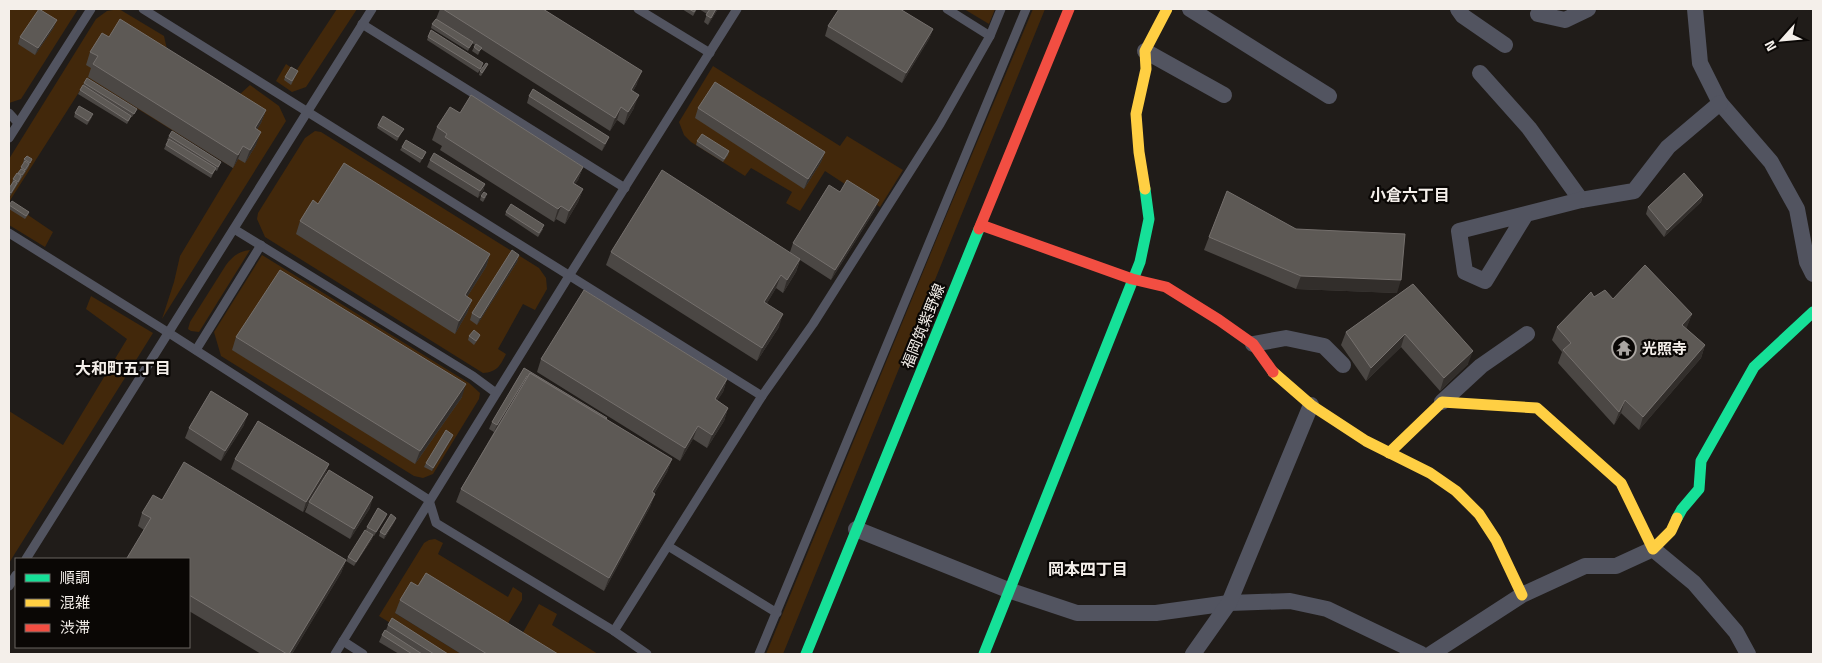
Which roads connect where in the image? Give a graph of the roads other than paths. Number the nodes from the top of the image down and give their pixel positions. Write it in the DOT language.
graph roads {
  1 [pos="90,9"];
  2 [pos="143,9"];
  3 [pos="372,9"];
  4 [pos="638,9"];
  5 [pos="737,9"];
  6 [pos="948,9"];
  7 [pos="1000,9"];
  8 [pos="1026,9"];
  9 [pos="1069,9"];
  10 [pos="1167,9"];
  11 [pos="1190,9"];
  12 [pos="1458,9"];
  13 [pos="1588,9"];
  14 [pos="1695,9"];
  15 [pos="1538,14"];
  16 [pos="362,24"];
  17 [pos="990,36"];
  18 [pos="1505,45"];
  19 [pos="1144,51"];
  20 [pos="710,53"];
  21 [pos="1480,73"];
  22 [pos="1224,95"];
  23 [pos="1328,96"];
  24 [pos="1720,103"];
  25 [pos="307,111"];
  26 [pos="9,113"];
  27 [pos="18,123"];
  28 [pos="9,138"];
  29 [pos="625,188"];
  30 [pos="1581,200"];
  31 [pos="1526,214"];
  32 [pos="981,226"];
  33 [pos="234,229"];
  34 [pos="9,233"];
  35 [pos="261,245"];
  36 [pos="1811,265"];
  37 [pos="569,276"];
  38 [pos="1132,279"];
  39 [pos="1813,312"];
  40 [pos="168,332"];
  41 [pos="1527,334"];
  42 [pos="1253,344"];
  43 [pos="196,350"];
  44 [pos="1343,365"];
  45 [pos="496,393"];
  46 [pos="762,396"];
  47 [pos="1442,402"];
  48 [pos="1311,405"];
  49 [pos="1389,453"];
  50 [pos="430,500"];
  51 [pos="856,529"];
  52 [pos="668,546"];
  53 [pos="1652,549"];
  54 [pos="27,558"];
  55 [pos="1008,590"];
  56 [pos="1522,595"];
  57 [pos="1229,603"];
  58 [pos="777,613"];
  59 [pos="614,631"];
  60 [pos="343,642"];
  61 [pos="335,654"];
  62 [pos="363,654"];
  63 [pos="647,654"];
  64 [pos="759,654"];
  65 [pos="806,654"];
  66 [pos="984,654"];
  67 [pos="1193,654"];
  68 [pos="1420,654"];
  69 [pos="1431,654"];
  70 [pos="1748,654"];
  1 -- 27 [label="lane"];
  2 -- 25 [label="lane"];
  3 -- 16 [label="lane"];
  4 -- 20 [label="lane"];
  5 -- 20 [label="lane"];
  6 -- 17 [label="lane"];
  7 -- 17 [label="lane"];
  8 -- 58 [label="lane"];
  9 -- 32 [label="street, 福岡筑紫野線"];
  10 -- 19 [label="street"];
  11 -- 23 [label="street"];
  12 -- 18 [label="street"];
  13 -- 15 [label="street"];
  14 -- 24 [label="street"];
  16 -- 25 [label="lane"];
  16 -- 29 [label="lane"];
  17 -- 46 [label="lane"];
  19 -- 22 [label="street"];
  19 -- 38 [label="street"];
  20 -- 29 [label="lane"];
  21 -- 30 [label="street"];
  24 -- 30 [label="street"];
  24 -- 36 [label="street"];
  25 -- 33 [label="lane"];
  25 -- 37 [label="lane"];
  26 -- 27 [label="lane"];
  27 -- 28 [label="lane"];
  29 -- 37 [label="lane"];
  30 -- 31 [label="street"];
  31 -- 31 [label="street"];
  32 -- 38 [label="street"];
  32 -- 51 [label="street, 福岡筑紫野線"];
  33 -- 35 [label="lane"];
  33 -- 40 [label="lane"];
  34 -- 40 [label="lane"];
  35 -- 43 [label="lane"];
  35 -- 45 [label="lane"];
  37 -- 45 [label="lane"];
  37 -- 46 [label="lane"];
  38 -- 42 [label="street"];
  38 -- 55 [label="street"];
  39 -- 53 [label="street"];
  40 -- 43 [label="lane"];
  40 -- 54 [label="lane"];
  41 -- 47 [label="street"];
  42 -- 44 [label="street"];
  42 -- 48 [label="street"];
  43 -- 50 [label="lane"];
  45 -- 50 [label="lane"];
  46 -- 52 [label="lane"];
  47 -- 49 [label="street"];
  47 -- 53 [label="street"];
  48 -- 49 [label="street"];
  48 -- 57 [label="street"];
  49 -- 56 [label="street"];
  50 -- 59 [label="lane"];
  50 -- 60 [label="lane"];
  51 -- 55 [label="street"];
  51 -- 65 [label="street, 福岡筑紫野線"];
  52 -- 58 [label="lane"];
  52 -- 59 [label="lane"];
  53 -- 56 [label="street"];
  53 -- 70 [label="street"];
  55 -- 57 [label="street"];
  55 -- 66 [label="street"];
  56 -- 69 [label="street"];
  57 -- 67 [label="street"];
  57 -- 68 [label="street"];
  58 -- 64 [label="lane"];
  59 -- 63 [label="lane"];
  60 -- 61 [label="lane"];
  60 -- 62 [label="lane"];
}
